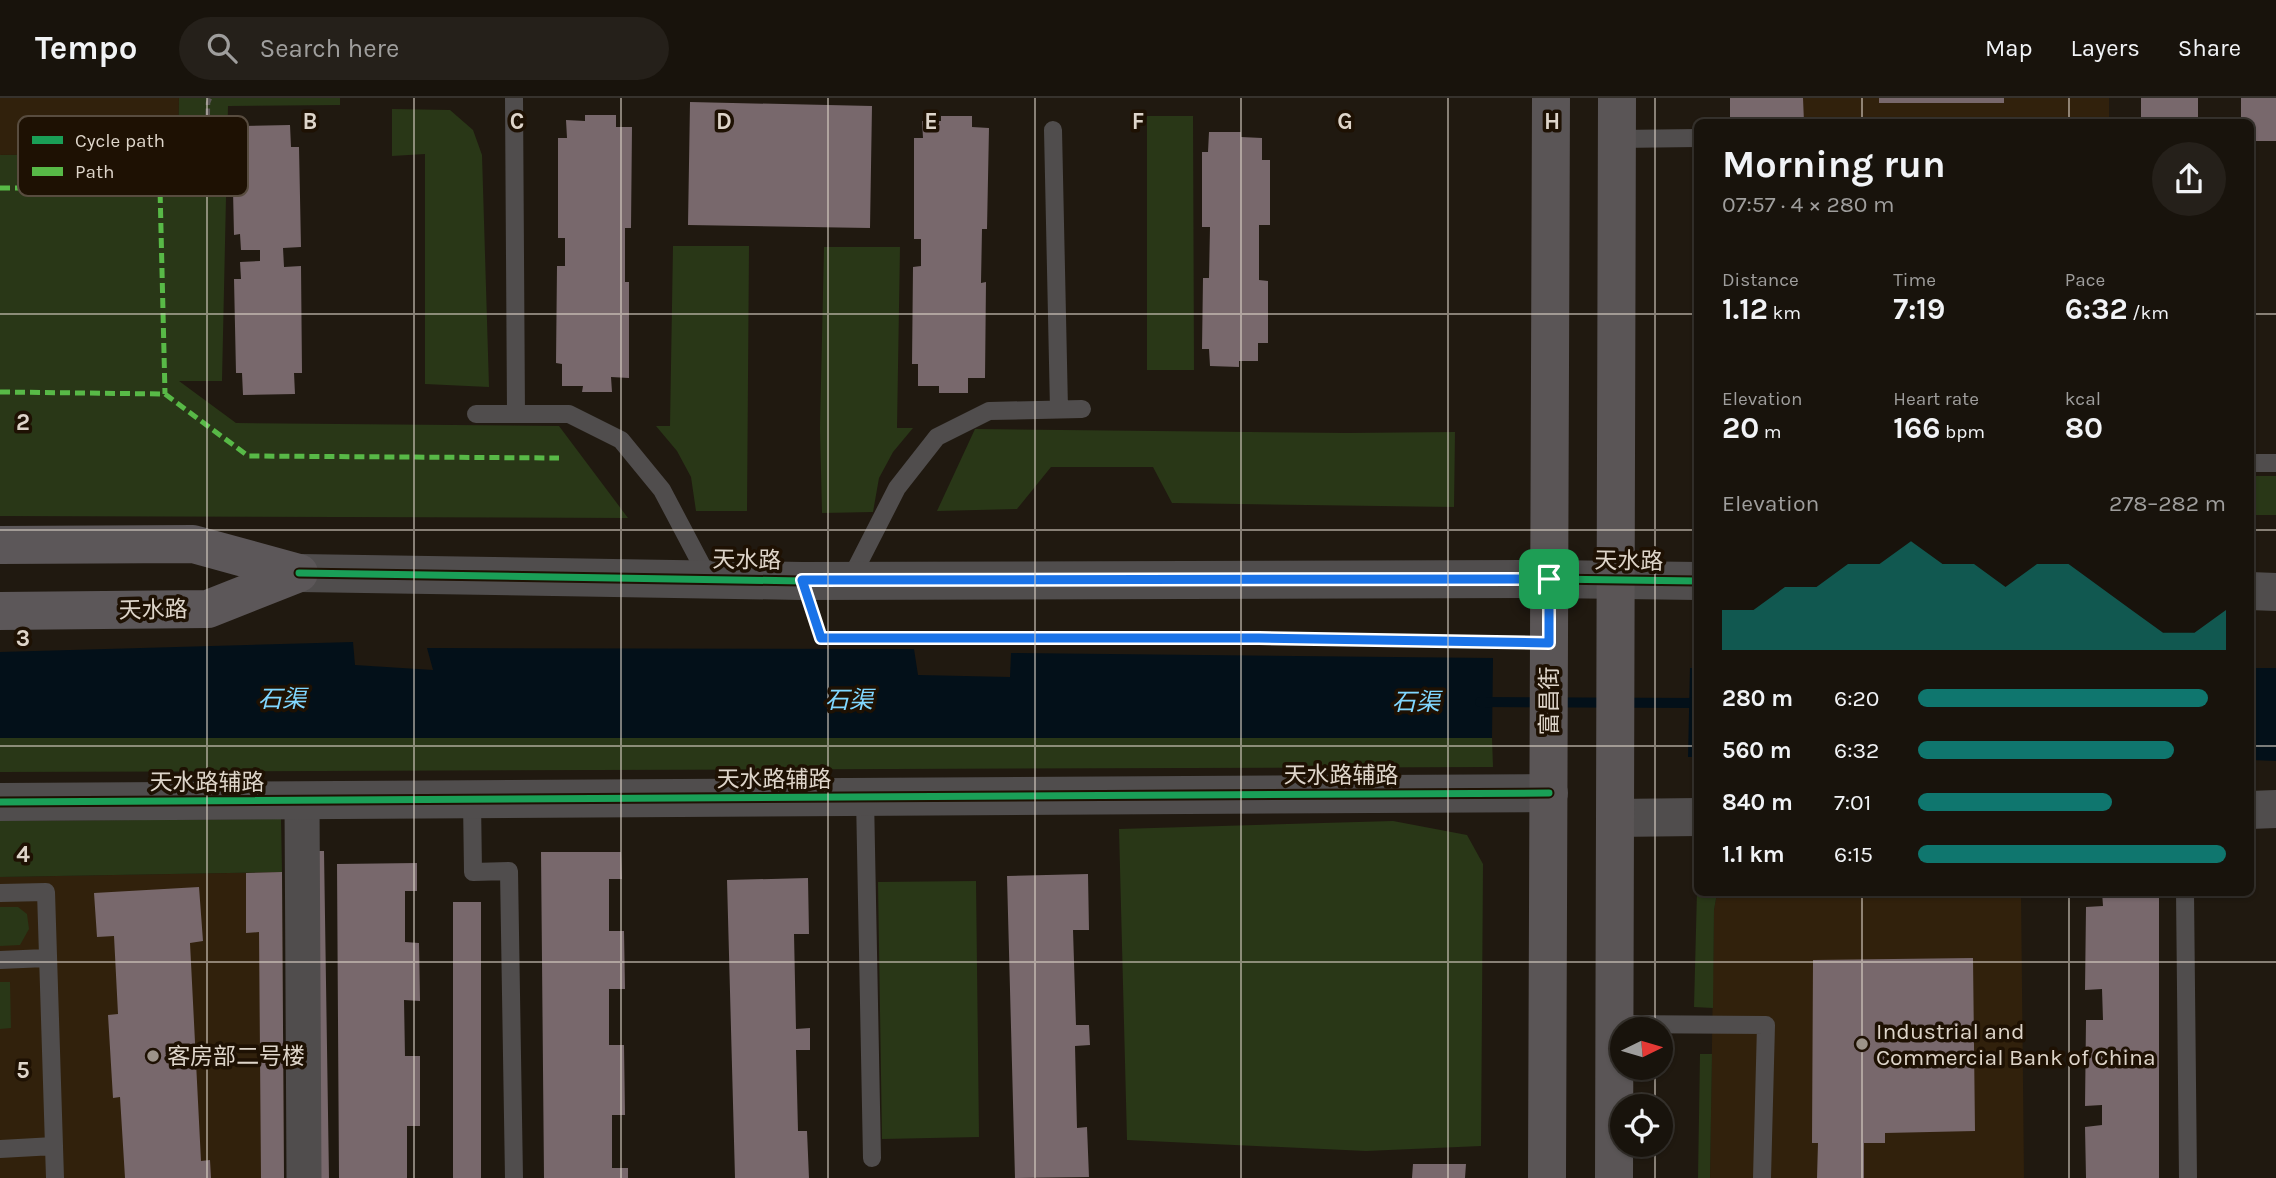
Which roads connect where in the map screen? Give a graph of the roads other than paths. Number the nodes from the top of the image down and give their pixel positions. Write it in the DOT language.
graph roads {
  1 [pos="514,98"];
  2 [pos="1551,98"];
  3 [pos="1617,98"];
  4 [pos="1052,130"];
  5 [pos="1694,138"];
  6 [pos="1617,139"];
  7 [pos="1059,410"];
  8 [pos="1082,410"];
  9 [pos="476,414"];
  10 [pos="516,414"];
  11 [pos="2254,463"];
  12 [pos="2276,463"];
  13 [pos="0,545"];
  14 [pos="299,573"];
  15 [pos="709,579"];
  16 [pos="1549,579"];
  17 [pos="850,580"];
  18 [pos="1615,580"];
  19 [pos="1694,581"];
  20 [pos="2254,592"];
  21 [pos="2276,592"];
  22 [pos="0,611"];
  23 [pos="1549,777"];
  24 [pos="865,797"];
  25 [pos="472,800"];
  26 [pos="302,801"];
  27 [pos="0,802"];
  28 [pos="2276,809"];
  29 [pos="2254,810"];
  30 [pos="1694,817"];
  31 [pos="1615,818"];
  32 [pos="0,893"];
  33 [pos="2185,896"];
  34 [pos="46,958"];
  35 [pos="0,960"];
  36 [pos="1614,1017"];
  37 [pos="1673,1024"];
  38 [pos="1614,1080"];
  39 [pos="54,1146"];
  40 [pos="0,1149"];
  41 [pos="872,1158"];
  42 [pos="55,1178"];
  43 [pos="304,1178"];
  44 [pos="514,1178"];
  45 [pos="1547,1178"];
  46 [pos="1614,1178"];
  47 [pos="1762,1178"];
  48 [pos="2188,1178"];
  1 -- 10 [label="lane"];
  2 -- 16 [label="main road, 富昌街"];
  3 -- 6 [label="main road"];
  4 -- 7 [label="lane"];
  5 -- 6 [label="lane"];
  6 -- 18 [label="main road"];
  7 -- 8 [label="lane"];
  7 -- 17 [label="lane"];
  9 -- 10 [label="lane"];
  10 -- 15 [label="lane"];
  11 -- 12 [label="lane"];
  13 -- 14 [label="main road, 天水路"];
  14 -- 15 [label="street, 天水路"];
  14 -- 22 [label="main road, 天水路"];
  15 -- 17 [label="street, 天水路"];
  16 -- 17 [label="street, 天水路"];
  16 -- 18 [label="street, 天水路"];
  16 -- 23 [label="main road, 富昌街"];
  18 -- 19 [label="street, 天水路"];
  18 -- 31 [label="main road"];
  20 -- 21 [label="street"];
  23 -- 24 [label="street, 天水路辅路"];
  23 -- 45 [label="main road, 富昌街"];
  24 -- 25 [label="street, 天水路辅路"];
  24 -- 41 [label="lane"];
  25 -- 26 [label="street, 天水路辅路"];
  25 -- 44 [label="lane"];
  26 -- 27 [label="street, 天水路辅路"];
  26 -- 43 [label="street"];
  28 -- 29 [label="street"];
  30 -- 31 [label="street"];
  31 -- 36 [label="main road"];
  32 -- 34 [label="lane"];
  33 -- 48 [label="lane"];
  34 -- 35 [label="lane"];
  34 -- 39 [label="lane"];
  37 -- 47 [label="lane"];
  38 -- 46 [label="main road"];
  39 -- 40 [label="lane"];
  39 -- 42 [label="lane"];
}
